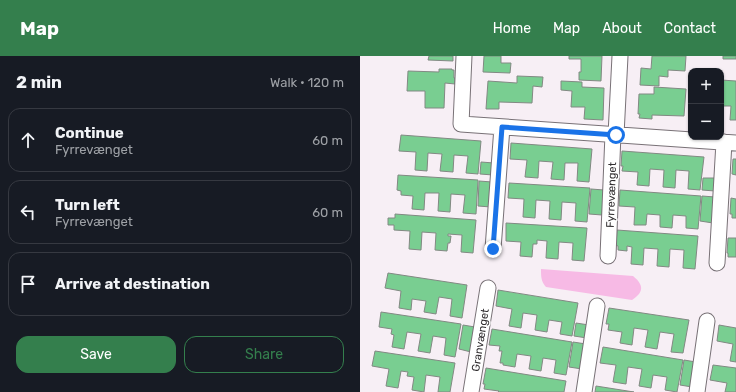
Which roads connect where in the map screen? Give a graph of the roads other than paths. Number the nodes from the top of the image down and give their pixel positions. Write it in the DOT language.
graph roads {
  1 [pos="464,56"];
  2 [pos="620,56"];
  3 [pos="502,127"];
  4 [pos="615,134"];
  5 [pos="730,143"];
  6 [pos="493,249"];
  7 [pos="608,256"];
  8 [pos="717,263"];
  9 [pos="488,288"];
  10 [pos="597,306"];
  11 [pos="707,321"];
  12 [pos="471,392"];
  13 [pos="584,392"];
  14 [pos="697,392"];
  1 -- 3 [label="street"];
  2 -- 4 [label="street, Fyrrevænget"];
  3 -- 4 [label="street"];
  3 -- 6 [label="street"];
  4 -- 5 [label="street"];
  4 -- 7 [label="street, Fyrrevænget"];
  5 -- 8 [label="street"];
  9 -- 12 [label="street, Granvænget"];
  10 -- 13 [label="street"];
  11 -- 14 [label="street"];
}
